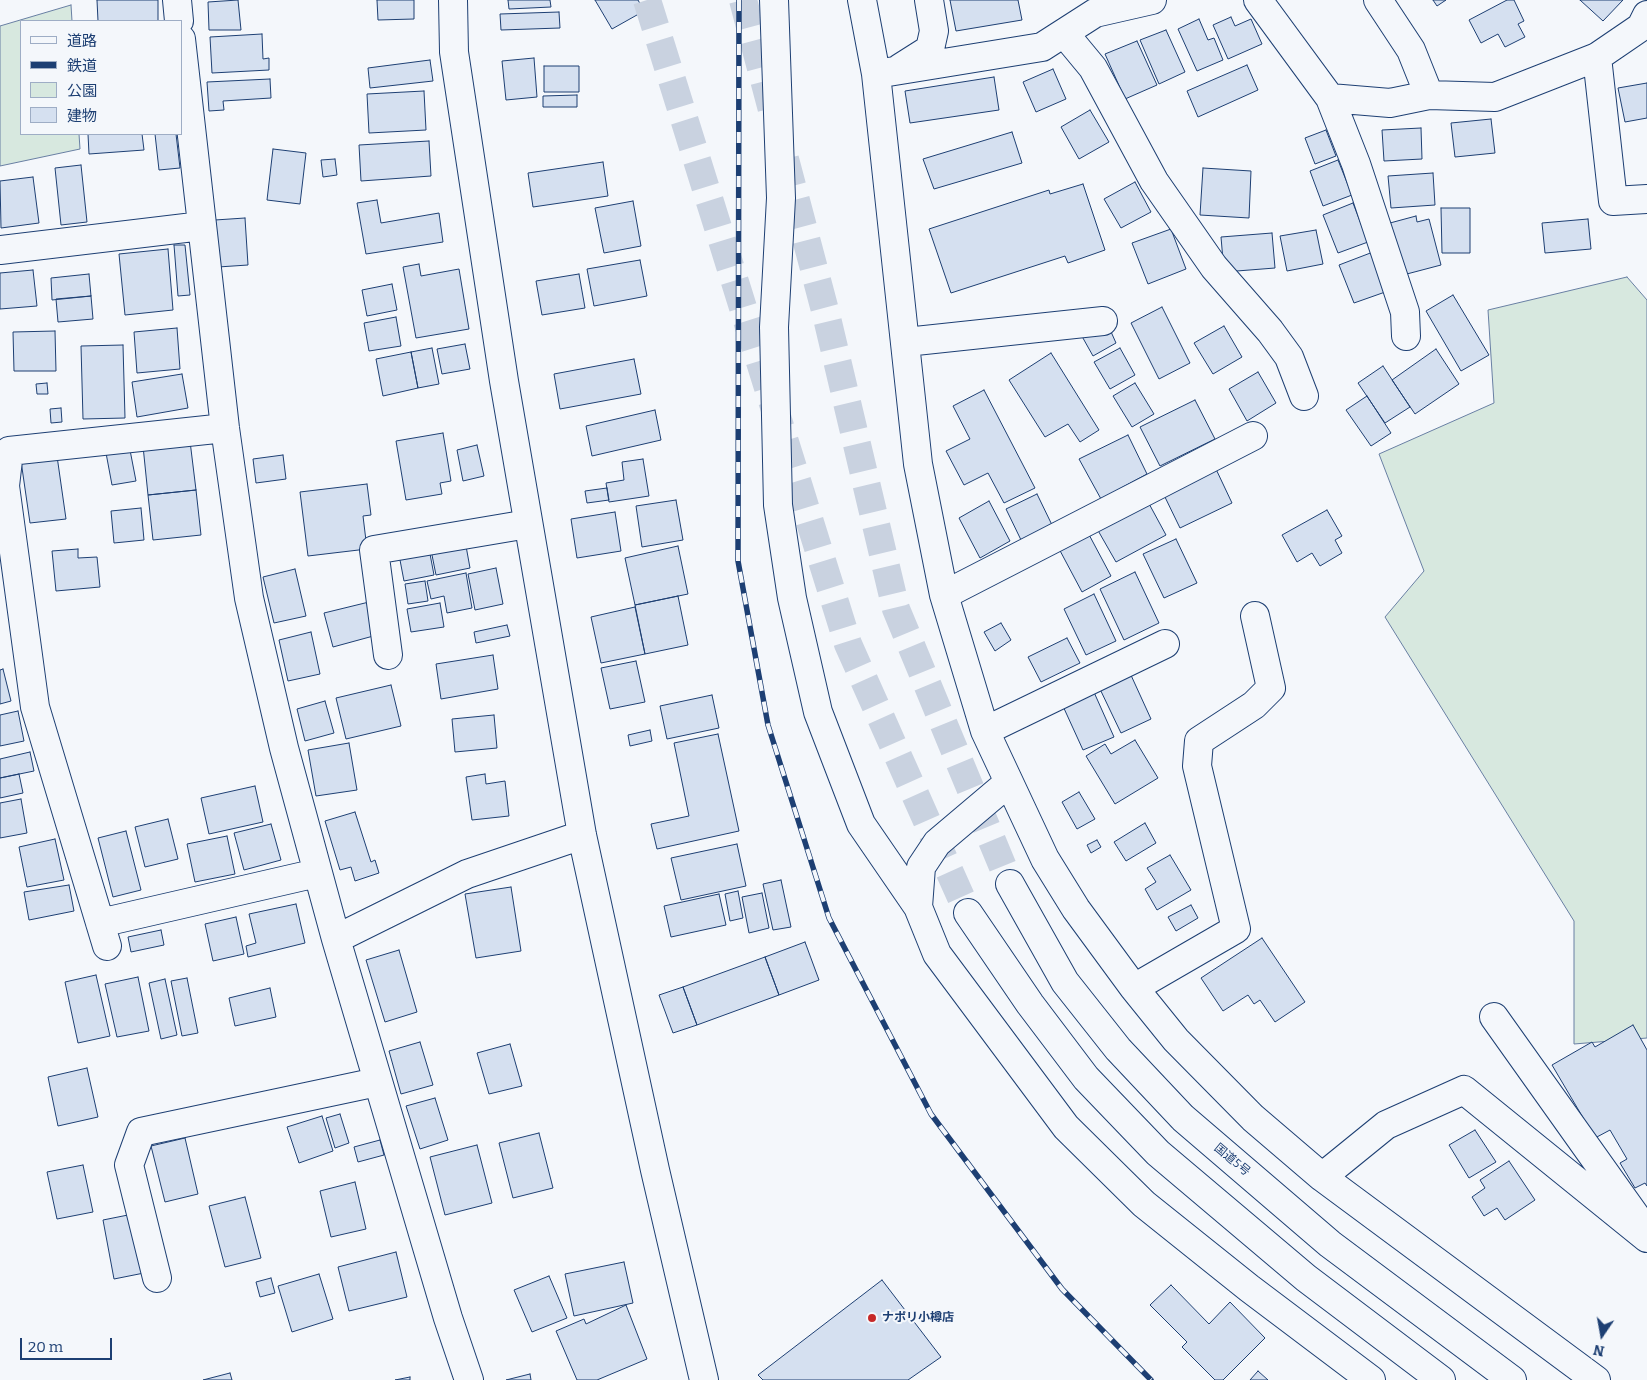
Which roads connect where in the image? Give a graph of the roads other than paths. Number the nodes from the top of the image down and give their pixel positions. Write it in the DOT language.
graph roads {
  1 [pos="177,0"];
  2 [pos="453,0"];
  3 [pos="774,0"];
  4 [pos="862,0"];
  5 [pos="929,0"];
  6 [pos="1152,0"];
  7 [pos="1258,0"];
  8 [pos="1378,0"];
  9 [pos="1647,15"];
  10 [pos="179,20"];
  11 [pos="1064,33"];
  12 [pos="182,49"];
  13 [pos="1597,57"];
  14 [pos="885,73"];
  15 [pos="1429,95"];
  16 [pos="1330,98"];
  17 [pos="1647,198"];
  18 [pos="202,226"];
  19 [pos="0,250"];
  20 [pos="1104,321"];
  21 [pos="1406,336"];
  22 [pos="906,342"];
  23 [pos="1304,396"];
  24 [pos="225,428"];
  25 [pos="1253,436"];
  26 [pos="528,524"];
  27 [pos="944,595"];
  28 [pos="1255,616"];
  29 [pos="1166,644"];
  30 [pos="388,655"];
  31 [pos="985,730"];
  32 [pos="1008,782"];
  33 [pos="582,835"];
  34 [pos="317,873"];
  35 [pos="1010,884"];
  36 [pos="918,907"];
  37 [pos="968,913"];
  38 [pos="336,939"];
  39 [pos="1134,988"];
  40 [pos="1494,1017"];
  41 [pos="377,1082"];
  42 [pos="1322,1177"];
  43 [pos="1647,1232"];
  44 [pos="1647,1238"];
  45 [pos="157,1278"];
  46 [pos="469,1380"];
  47 [pos="704,1380"];
  48 [pos="1371,1380"];
  49 [pos="1441,1380"];
  50 [pos="1512,1380"];
  51 [pos="1596,1380"];
  1 -- 10 [label="main road"];
  2 -- 26 [label="main road"];
  3 -- 36 [label="main road"];
  4 -- 14 [label="main road"];
  5 -- 14 [label="main road"];
  6 -- 11 [label="main road"];
  7 -- 16 [label="main road"];
  8 -- 15 [label="main road"];
  9 -- 13 [label="main road"];
  11 -- 14 [label="main road"];
  11 -- 23 [label="main road"];
  12 -- 18 [label="main road"];
  13 -- 15 [label="main road"];
  13 -- 17 [label="main road"];
  14 -- 22 [label="main road"];
  15 -- 16 [label="main road"];
  16 -- 21 [label="main road"];
  18 -- 19 [label="main road"];
  18 -- 24 [label="main road"];
  20 -- 22 [label="main road"];
  22 -- 27 [label="main road"];
  24 -- 34 [label="main road"];
  24 -- 34 [label="main road"];
  25 -- 27 [label="main road"];
  26 -- 30 [label="main road"];
  26 -- 33 [label="main road"];
  27 -- 31 [label="main road"];
  28 -- 39 [label="main road"];
  29 -- 31 [label="main road"];
  31 -- 32 [label="main road"];
  32 -- 36 [label="main road"];
  32 -- 39 [label="main road"];
  33 -- 38 [label="main road"];
  33 -- 47 [label="main road"];
  34 -- 38 [label="main road"];
  35 -- 50 [label="main road, 国道5号"];
  36 -- 48 [label="main road"];
  37 -- 49 [label="main road"];
  38 -- 41 [label="main road"];
  39 -- 42 [label="main road"];
  40 -- 43 [label="main road"];
  41 -- 45 [label="main road"];
  41 -- 46 [label="main road"];
  42 -- 44 [label="main road"];
  42 -- 51 [label="main road"];
}
